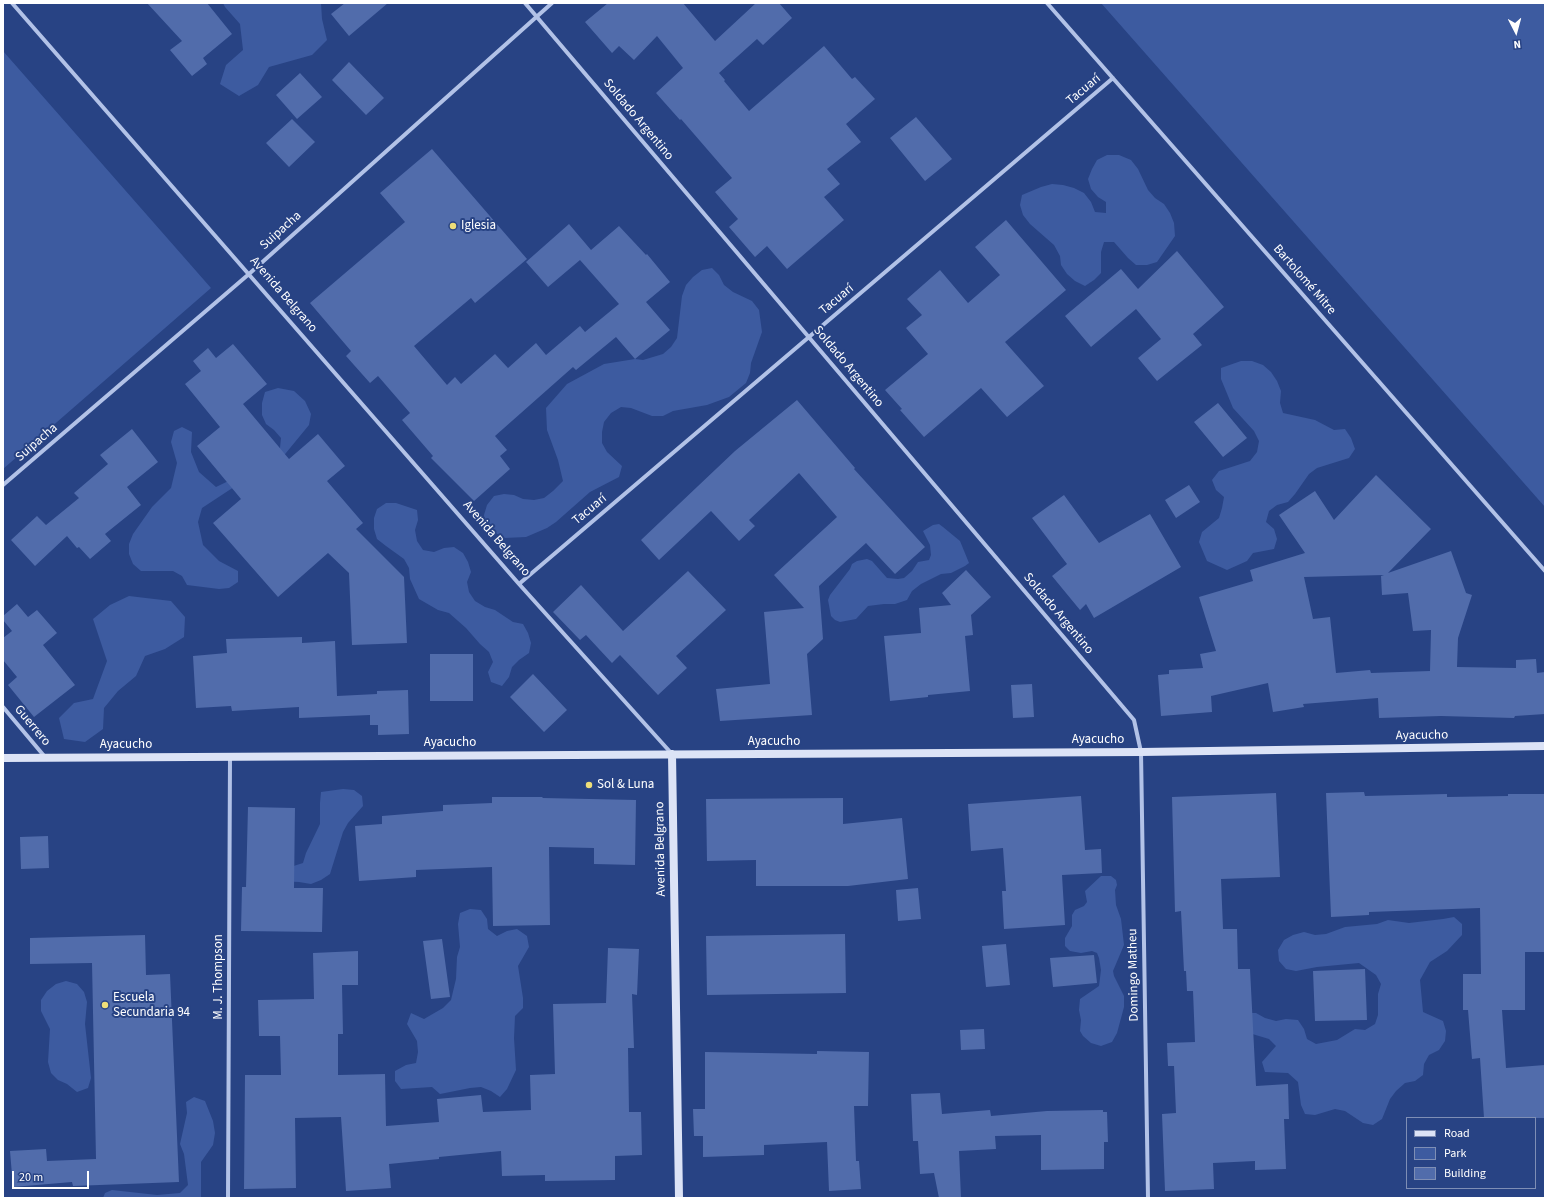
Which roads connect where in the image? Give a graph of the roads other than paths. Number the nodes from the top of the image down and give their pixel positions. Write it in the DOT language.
graph roads {
  1 [pos="12,3"];
  2 [pos="524,3"];
  3 [pos="552,3"];
  4 [pos="1047,3"];
  5 [pos="536,16"];
  6 [pos="1113,78"];
  7 [pos="249,274"];
  8 [pos="809,337"];
  9 [pos="3,485"];
  10 [pos="1545,571"];
  11 [pos="519,584"];
  12 [pos="3,707"];
  13 [pos="1545,746"];
  14 [pos="1140,752"];
  15 [pos="672,754"];
  16 [pos="46,757"];
  17 [pos="230,757"];
  18 [pos="3,758"];
  19 [pos="228,1198"];
  20 [pos="679,1198"];
  21 [pos="1148,1198"];
  1 -- 7 [label="street, Avenida Belgrano"];
  2 -- 5 [label="street, Soldado Argentino"];
  3 -- 5 [label="street, Suipacha"];
  4 -- 6 [label="street, Bartolomé Mitre"];
  5 -- 7 [label="street, Suipacha"];
  5 -- 8 [label="street, Soldado Argentino"];
  6 -- 8 [label="street, Tacuarí"];
  6 -- 10 [label="street, Bartolomé Mitre"];
  7 -- 9 [label="street, Suipacha"];
  7 -- 11 [label="street, Avenida Belgrano"];
  8 -- 11 [label="street, Tacuarí"];
  8 -- 14 [label="street, Soldado Argentino"];
  11 -- 15 [label="street, Avenida Belgrano"];
  12 -- 16 [label="street, Guerrero"];
  13 -- 14 [label="street, Ayacucho"];
  14 -- 15 [label="street, Ayacucho"];
  14 -- 21 [label="street, Domingo Matheu"];
  15 -- 17 [label="street, Ayacucho"];
  15 -- 20 [label="street, Avenida Belgrano"];
  16 -- 17 [label="street, Ayacucho"];
  16 -- 18 [label="street, Ayacucho"];
  17 -- 19 [label="street, M. J. Thompson"];
}
